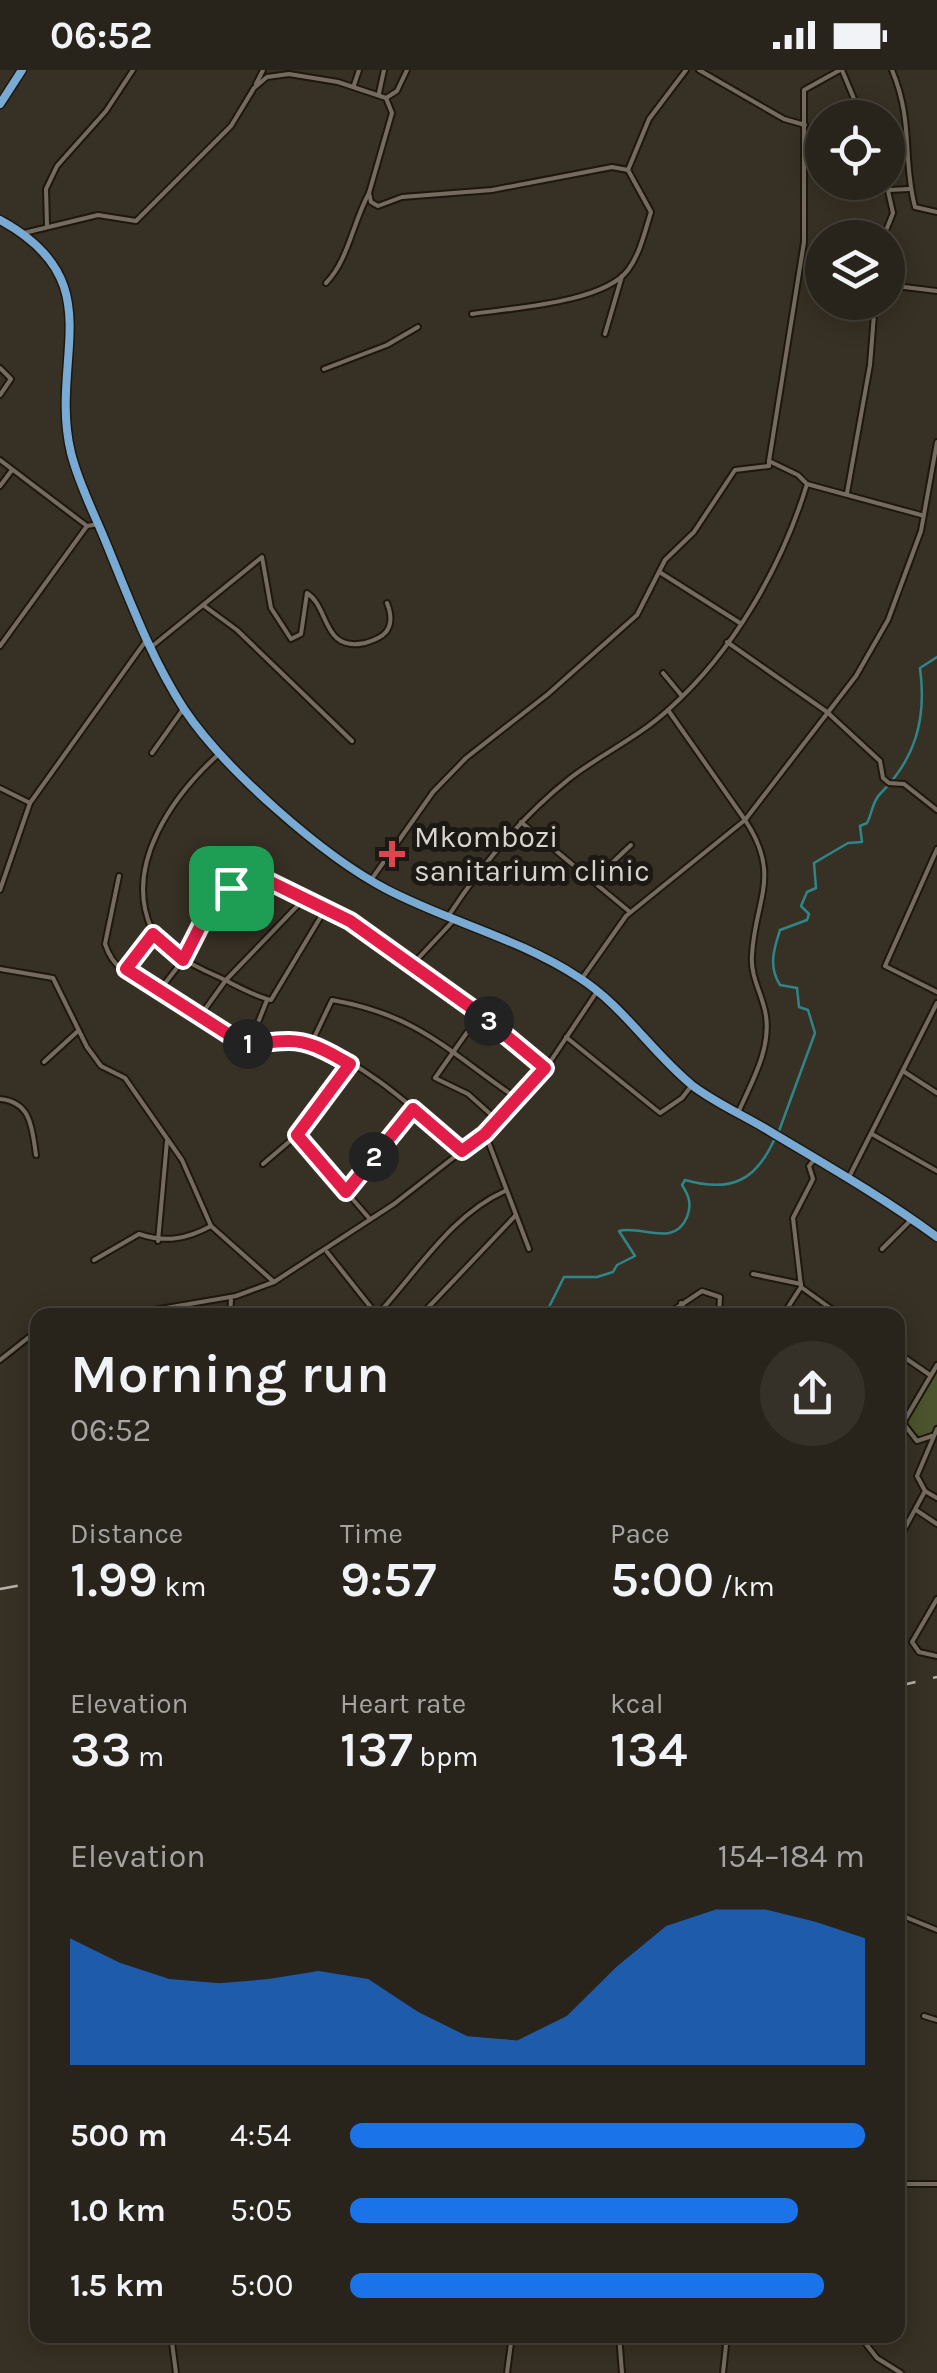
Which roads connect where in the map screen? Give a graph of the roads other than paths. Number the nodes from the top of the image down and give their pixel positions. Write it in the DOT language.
graph roads {
  1 [pos="22,70"];
  2 [pos="133,70"];
  3 [pos="264,70"];
  4 [pos="359,70"];
  5 [pos="384,70"];
  6 [pos="407,70"];
  7 [pos="686,70"];
  8 [pos="699,70"];
  9 [pos="841,70"];
  10 [pos="892,70"];
  11 [pos="354,85"];
  12 [pos="254,88"];
  13 [pos="379,93"];
  14 [pos="386,98"];
  15 [pos="854,100"];
  16 [pos="0,104"];
  17 [pos="805,125"];
  18 [pos="628,170"];
  19 [pos="905,189"];
  20 [pos="910,189"];
  21 [pos="369,193"];
  22 [pos="937,212"];
  23 [pos="0,220"];
  24 [pos="46,225"];
  25 [pos="24,233"];
  26 [pos="622,276"];
  27 [pos="326,284"];
  28 [pos="905,287"];
  29 [pos="937,291"];
  30 [pos="472,314"];
  31 [pos="874,320"];
  32 [pos="418,327"];
  33 [pos="605,334"];
  34 [pos="0,368"];
  35 [pos="324,369"];
  36 [pos="0,396"];
  37 [pos="937,442"];
  38 [pos="0,460"];
  39 [pos="769,461"];
  40 [pos="12,469"];
  41 [pos="807,484"];
  42 [pos="0,486"];
  43 [pos="846,493"];
  44 [pos="920,515"];
  45 [pos="98,524"];
  46 [pos="87,526"];
  47 [pos="661,573"];
  48 [pos="387,602"];
  49 [pos="203,605"];
  50 [pos="740,623"];
  51 [pos="727,642"];
  52 [pos="148,644"];
  53 [pos="0,646"];
  54 [pos="662,673"];
  55 [pos="682,696"];
  56 [pos="184,708"];
  57 [pos="668,710"];
  58 [pos="826,712"];
  59 [pos="352,741"];
  60 [pos="152,753"];
  61 [pos="220,753"];
  62 [pos="0,788"];
  63 [pos="30,803"];
  64 [pos="937,810"];
  65 [pos="744,820"];
  66 [pos="521,822"];
  67 [pos="631,845"];
  68 [pos="937,849"];
  69 [pos="119,876"];
  70 [pos="371,880"];
  71 [pos="595,880"];
  72 [pos="0,890"];
  73 [pos="302,901"];
  74 [pos="324,912"];
  75 [pos="630,912"];
  76 [pos="452,917"];
  77 [pos="153,934"];
  78 [pos="183,960"];
  79 [pos="413,964"];
  80 [pos="0,969"];
  81 [pos="126,969"];
  82 [pos="582,979"];
  83 [pos="226,980"];
  84 [pos="598,990"];
  85 [pos="159,991"];
  86 [pos="937,992"];
  87 [pos="268,1000"];
  88 [pos="937,1003"];
  89 [pos="480,1014"];
  90 [pos="198,1019"];
  91 [pos="78,1031"];
  92 [pos="566,1038"];
  93 [pos="311,1044"];
  94 [pos="249,1045"];
  95 [pos="452,1051"];
  96 [pos="44,1062"];
  97 [pos="350,1064"];
  98 [pos="545,1068"];
  99 [pos="902,1070"];
  100 [pos="692,1084"];
  101 [pos="937,1093"];
  102 [pos="0,1098"];
  103 [pos="517,1098"];
  104 [pos="413,1109"];
  105 [pos="738,1113"];
  106 [pos="497,1120"];
  107 [pos="485,1134"];
  108 [pos="870,1134"];
  109 [pos="297,1135"];
  110 [pos="167,1141"];
  111 [pos="462,1151"];
  112 [pos="36,1155"];
  113 [pos="816,1158"];
  114 [pos="264,1164"];
  115 [pos="937,1172"];
  116 [pos="848,1178"];
  117 [pos="505,1191"];
  118 [pos="346,1192"];
  119 [pos="516,1214"];
  120 [pos="912,1218"];
  121 [pos="370,1220"];
  122 [pos="211,1226"];
  123 [pos="937,1237"];
  124 [pos="158,1241"];
  125 [pos="528,1249"];
  126 [pos="882,1249"];
  127 [pos="326,1250"];
  128 [pos="94,1260"];
  129 [pos="752,1274"];
  130 [pos="274,1282"];
  131 [pos="801,1286"];
  132 [pos="231,1298"];
  133 [pos="682,1302"];
  134 [pos="169,1308"];
  135 [pos="230,1308"];
  136 [pos="372,1308"];
  137 [pos="383,1308"];
  138 [pos="428,1308"];
  139 [pos="675,1308"];
  140 [pos="684,1308"];
  141 [pos="719,1308"];
  142 [pos="787,1308"];
  143 [pos="831,1308"];
  144 [pos="30,1336"];
  145 [pos="905,1358"];
  146 [pos="0,1360"];
  147 [pos="937,1365"];
  148 [pos="930,1375"];
  149 [pos="906,1413"];
  150 [pos="905,1429"];
  151 [pos="937,1429"];
  152 [pos="932,1436"];
  153 [pos="926,1490"];
  154 [pos="937,1498"];
  155 [pos="916,1510"];
  156 [pos="937,1524"];
  157 [pos="905,1529"];
  158 [pos="937,1600"];
  159 [pos="937,1656"];
  160 [pos="905,1917"];
  161 [pos="937,1930"];
  162 [pos="924,2016"];
  163 [pos="937,2020"];
  164 [pos="905,2184"];
  165 [pos="937,2184"];
  166 [pos="172,2343"];
  167 [pos="511,2343"];
  168 [pos="620,2343"];
  169 [pos="725,2343"];
  170 [pos="865,2343"];
  171 [pos="176,2373"];
  172 [pos="507,2373"];
  173 [pos="622,2373"];
  174 [pos="723,2373"];
  175 [pos="901,2373"];
  1 -- 16 [label="highway"];
  2 -- 24 [label="street"];
  3 -- 12 [label="street"];
  4 -- 11 [label="street"];
  5 -- 13 [label="street"];
  6 -- 14 [label="street"];
  7 -- 18 [label="street"];
  8 -- 17 [label="street"];
  9 -- 15 [label="street"];
  9 -- 17 [label="street"];
  10 -- 20 [label="street"];
  11 -- 12 [label="street"];
  11 -- 13 [label="street"];
  12 -- 24 [label="street"];
  13 -- 14 [label="street"];
  14 -- 21 [label="street"];
  17 -- 39 [label="street"];
  18 -- 21 [label="street"];
  18 -- 26 [label="street"];
  19 -- 20 [label="street"];
  20 -- 22 [label="street"];
  21 -- 27 [label="street"];
  23 -- 25 [label="highway"];
  24 -- 25 [label="street"];
  25 -- 45 [label="highway"];
  26 -- 30 [label="street"];
  26 -- 33 [label="street"];
  28 -- 29 [label="street"];
  31 -- 43 [label="street"];
  32 -- 35 [label="street"];
  34 -- 36 [label="street"];
  37 -- 44 [label="street"];
  38 -- 40 [label="street"];
  39 -- 41 [label="street"];
  39 -- 47 [label="street"];
  40 -- 42 [label="street"];
  40 -- 46 [label="street"];
  41 -- 43 [label="street"];
  41 -- 50 [label="street"];
  43 -- 44 [label="street"];
  44 -- 58 [label="street"];
  45 -- 46 [label="street"];
  45 -- 52 [label="highway"];
  46 -- 53 [label="street"];
  47 -- 50 [label="street"];
  47 -- 70 [label="street"];
  48 -- 49 [label="street"];
  49 -- 52 [label="street"];
  49 -- 59 [label="street"];
  50 -- 51 [label="street"];
  51 -- 55 [label="street"];
  51 -- 58 [label="street"];
  52 -- 56 [label="highway"];
  52 -- 63 [label="street"];
  54 -- 55 [label="street"];
  55 -- 57 [label="street"];
  56 -- 60 [label="street"];
  56 -- 61 [label="highway"];
  57 -- 65 [label="street"];
  57 -- 66 [label="street"];
  58 -- 64 [label="street"];
  58 -- 65 [label="street"];
  61 -- 70 [label="highway"];
  61 -- 77 [label="street"];
  62 -- 63 [label="street"];
  63 -- 72 [label="street"];
  65 -- 75 [label="street"];
  65 -- 105 [label="street"];
  66 -- 71 [label="street"];
  66 -- 76 [label="street"];
  67 -- 71 [label="street"];
  68 -- 86 [label="street"];
  69 -- 81 [label="street"];
  70 -- 76 [label="highway"];
  71 -- 75 [label="street"];
  73 -- 74 [label="street"];
  73 -- 78 [label="street"];
  73 -- 83 [label="street"];
  74 -- 79 [label="street"];
  74 -- 87 [label="street"];
  75 -- 82 [label="street"];
  76 -- 79 [label="street"];
  76 -- 82 [label="highway"];
  77 -- 78 [label="street"];
  77 -- 81 [label="street"];
  78 -- 83 [label="street"];
  78 -- 85 [label="street"];
  79 -- 89 [label="street"];
  80 -- 91 [label="street"];
  81 -- 85 [label="street"];
  82 -- 84 [label="highway"];
  83 -- 87 [label="street"];
  83 -- 90 [label="street"];
  84 -- 92 [label="street"];
  84 -- 100 [label="highway"];
  85 -- 90 [label="street"];
  87 -- 94 [label="street"];
  88 -- 99 [label="street"];
  89 -- 95 [label="street"];
  89 -- 98 [label="street"];
  90 -- 94 [label="street"];
  91 -- 96 [label="street"];
  91 -- 110 [label="street"];
  92 -- 98 [label="street"];
  92 -- 100 [label="street"];
  93 -- 94 [label="street"];
  93 -- 95 [label="street"];
  93 -- 97 [label="street"];
  95 -- 103 [label="street"];
  95 -- 106 [label="street"];
  97 -- 104 [label="street"];
  97 -- 109 [label="street"];
  98 -- 103 [label="street"];
  99 -- 101 [label="street"];
  99 -- 108 [label="street"];
  100 -- 105 [label="highway"];
  102 -- 112 [label="street"];
  103 -- 106 [label="street"];
  104 -- 111 [label="street"];
  104 -- 118 [label="street"];
  105 -- 113 [label="highway"];
  106 -- 107 [label="street"];
  107 -- 111 [label="street"];
  107 -- 117 [label="street"];
  108 -- 115 [label="street"];
  108 -- 116 [label="street"];
  109 -- 114 [label="street"];
  109 -- 118 [label="street"];
  110 -- 122 [label="street"];
  110 -- 124 [label="street"];
  111 -- 121 [label="street"];
  113 -- 116 [label="highway"];
  113 -- 131 [label="street"];
  116 -- 120 [label="highway"];
  117 -- 119 [label="street"];
  117 -- 137 [label="street"];
  118 -- 121 [label="street"];
  119 -- 125 [label="street"];
  119 -- 138 [label="street"];
  120 -- 123 [label="highway"];
  120 -- 126 [label="street"];
  121 -- 127 [label="street"];
  122 -- 124 [label="street"];
  122 -- 130 [label="street"];
  124 -- 128 [label="street"];
  127 -- 130 [label="street"];
  127 -- 136 [label="street"];
  129 -- 131 [label="street"];
  130 -- 132 [label="street"];
  131 -- 142 [label="street"];
  131 -- 143 [label="street"];
  132 -- 134 [label="street"];
  132 -- 135 [label="street"];
  133 -- 139 [label="street"];
  133 -- 140 [label="street"];
  133 -- 141 [label="street"];
  144 -- 146 [label="street"];
  145 -- 148 [label="street"];
  147 -- 148 [label="street"];
  148 -- 149 [label="street"];
  150 -- 152 [label="street"];
  151 -- 152 [label="street"];
  152 -- 153 [label="street"];
  153 -- 154 [label="street"];
  153 -- 155 [label="street"];
  155 -- 156 [label="street"];
  155 -- 157 [label="street"];
  158 -- 159 [label="street"];
  160 -- 161 [label="street"];
  162 -- 163 [label="street"];
  164 -- 165 [label="street"];
  166 -- 171 [label="street"];
  167 -- 172 [label="street"];
  168 -- 173 [label="street"];
  169 -- 174 [label="street"];
  170 -- 175 [label="street"];
}
